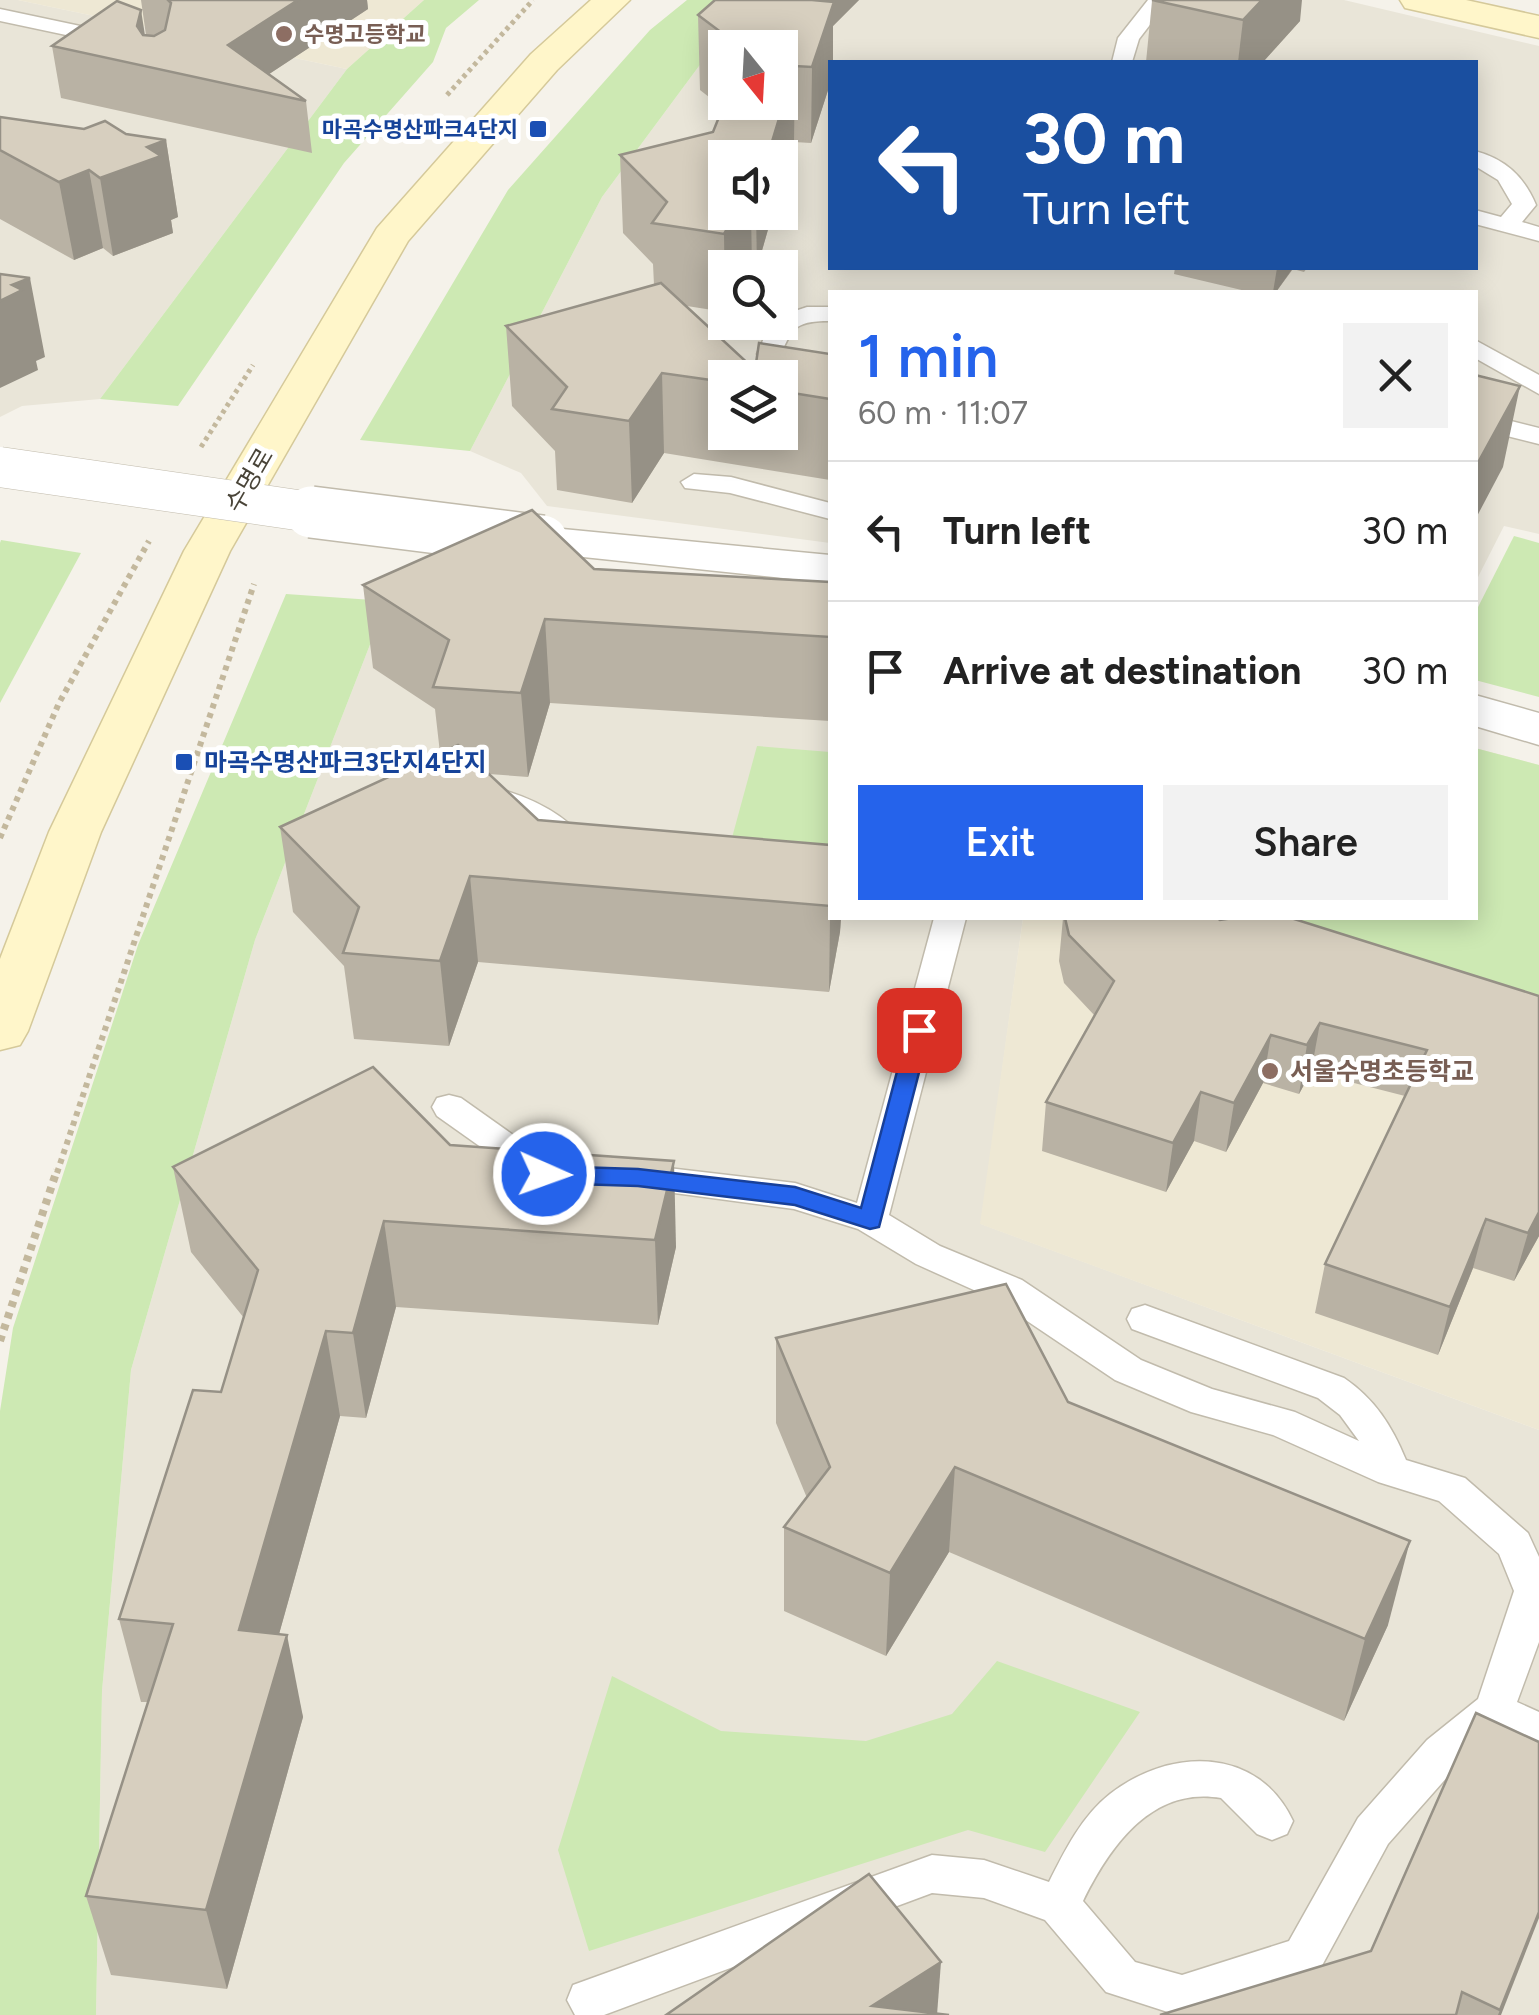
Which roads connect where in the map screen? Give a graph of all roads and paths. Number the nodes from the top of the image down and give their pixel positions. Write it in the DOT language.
graph roads {
  1 [pos="612,0"];
  2 [pos="1159,0"];
  3 [pos="1418,0"];
  4 [pos="0,15"];
  5 [pos="1539,27"];
  6 [pos="148,50"];
  7 [pos="1123,60"];
  8 [pos="1478,159"];
  9 [pos="1478,217"];
  10 [pos="1507,225"];
  11 [pos="1539,234"];
  12 [pos="828,314"];
  13 [pos="1478,349"];
  14 [pos="769,354"];
  15 [pos="1539,386"];
  16 [pos="1478,421"];
  17 [pos="1539,436"];
  18 [pos="0,467"];
  19 [pos="694,482"];
  20 [pos="828,510"];
  21 [pos="828,569"];
  22 [pos="258,572"];
  23 [pos="1478,711"];
  24 [pos="1539,729"];
  25 [pos="488,796"];
  26 [pos="618,865"];
  27 [pos="949,920"];
  28 [pos="0,1031"];
  29 [pos="450,1107"];
  30 [pos="870,1220"];
  31 [pos="1145,1320"];
  32 [pos="0,1341"];
  33 [pos="1391,1472"];
  34 [pos="1494,1710"];
  35 [pos="1539,1732"];
  36 [pos="1272,1821"];
  37 [pos="1060,1904"];
  38 [pos="589,2000"];
  1 -- 28 [label="main road, 수명로"];
  2 -- 7 [label="lane"];
  3 -- 5 [label="main road"];
  4 -- 6 [label="lane"];
  8 -- 10 [label="lane"];
  9 -- 10 [label="lane"];
  10 -- 11 [label="lane"];
  12 -- 14 [label="lane"];
  13 -- 15 [label="lane"];
  16 -- 17 [label="lane"];
  18 -- 21 [label="street, bridge"];
  19 -- 20 [label="lane"];
  22 -- 32 [label="path"];
  23 -- 24 [label="street"];
  25 -- 26 [label="lane"];
  27 -- 30 [label="lane"];
  29 -- 30 [label="lane"];
  30 -- 33 [label="lane"];
  31 -- 33 [label="lane"];
  33 -- 34 [label="lane"];
  34 -- 35 [label="lane"];
  34 -- 37 [label="lane"];
  36 -- 37 [label="lane"];
  37 -- 38 [label="lane"];
}
